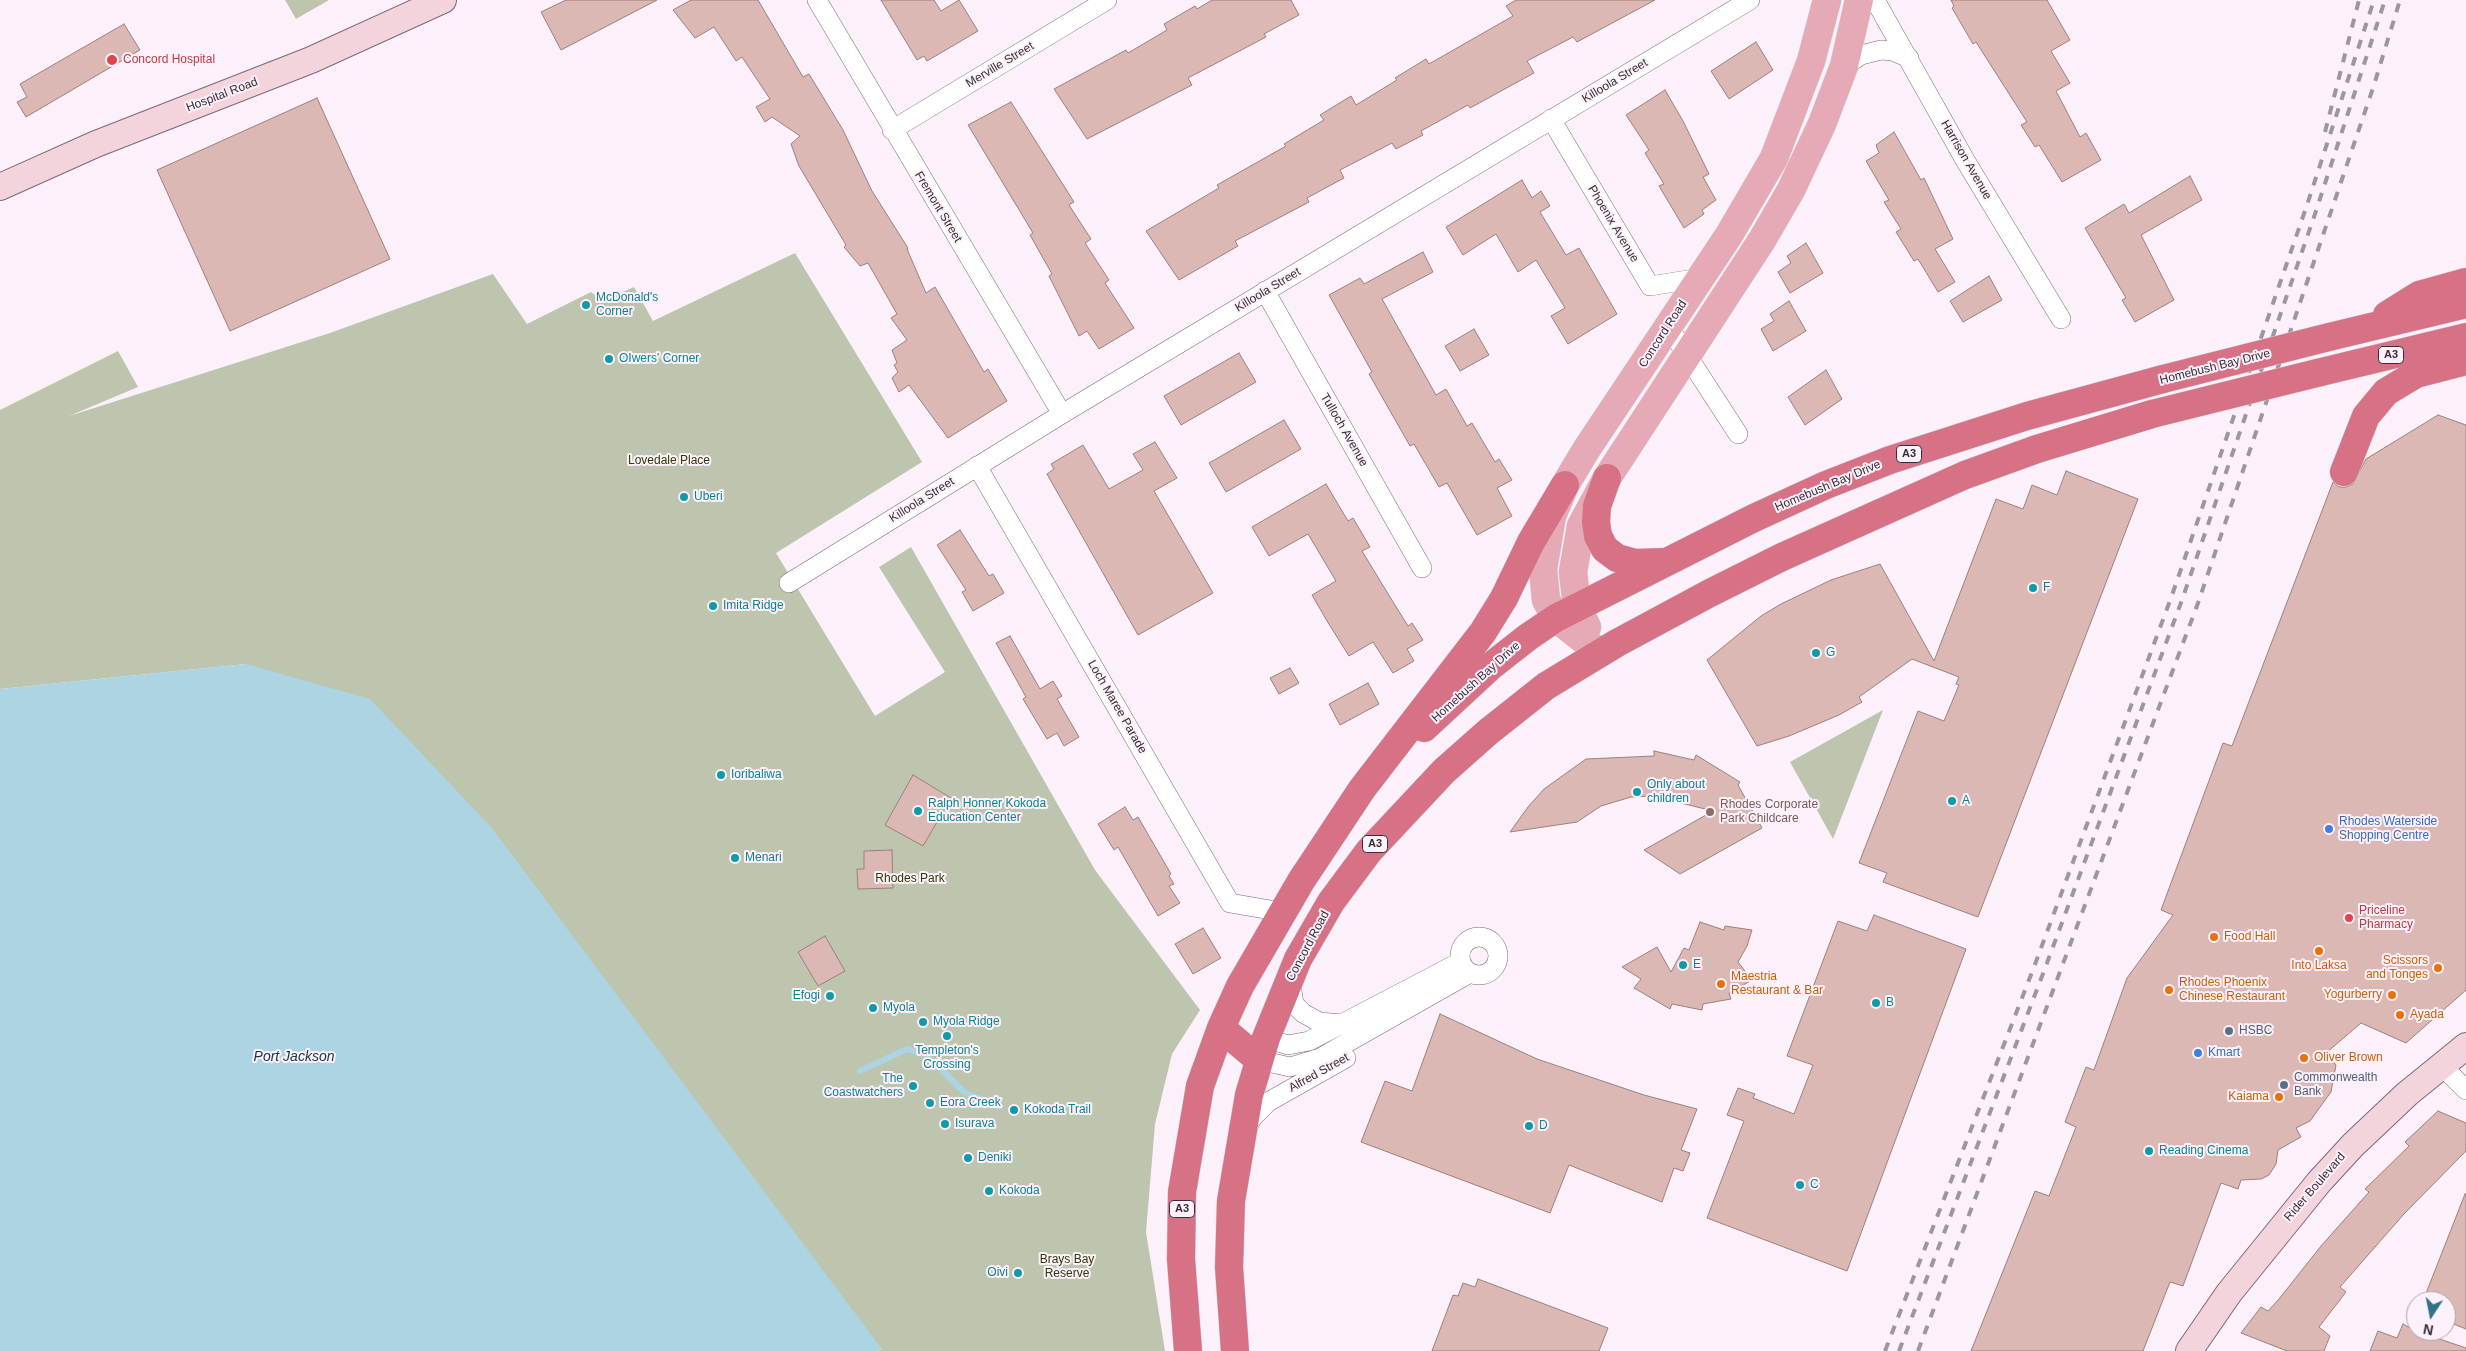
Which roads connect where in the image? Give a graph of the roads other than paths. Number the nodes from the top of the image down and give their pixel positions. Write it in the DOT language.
graph roads {
  1 [pos="443,0"];
  2 [pos="816,0"];
  3 [pos="1107,0"];
  4 [pos="1750,0"];
  5 [pos="1827,0"];
  6 [pos="1859,0"];
  7 [pos="1875,0"];
  8 [pos="1909,58"];
  9 [pos="1844,66"];
  10 [pos="1551,119"];
  11 [pos="892,130"];
  12 [pos="0,187"];
  13 [pos="1700,278"];
  14 [pos="2466,282"];
  15 [pos="1265,291"];
  16 [pos="2466,304"];
  17 [pos="2061,319"];
  18 [pos="1668,326"];
  19 [pos="2373,327"];
  20 [pos="2466,337"];
  21 [pos="1686,354"];
  22 [pos="2454,364"];
  23 [pos="1062,414"];
  24 [pos="1738,434"];
  25 [pos="977,466"];
  26 [pos="2344,472"];
  27 [pos="1607,478"];
  28 [pos="1565,485"];
  29 [pos="1668,561"];
  30 [pos="1422,568"];
  31 [pos="789,583"];
  32 [pos="1566,613"];
  33 [pos="1600,653"];
  34 [pos="1374,776"];
  35 [pos="1282,912"];
  36 [pos="1290,977"];
  37 [pos="1405,1010"];
  38 [pos="1342,1024"];
  39 [pos="1221,1028"];
  40 [pos="2466,1046"];
  41 [pos="1262,1049"];
  42 [pos="2442,1066"];
  43 [pos="2466,1090"];
  44 [pos="1240,1141"];
  45 [pos="1188,1351"];
  46 [pos="1235,1351"];
  47 [pos="2189,1351"];
  1 -- 12 [label="street, Hospital Road"];
  2 -- 11 [label="street, Fremont Street"];
  3 -- 11 [label="street, Merville Street"];
  4 -- 10 [label="street, Killoola Street"];
  5 -- 13 [label="main road, Concord Road"];
  6 -- 9 [label="main road"];
  7 -- 8 [label="street, Harrison Avenue"];
  8 -- 9 [label="street"];
  8 -- 17 [label="street, Harrison Avenue"];
  9 -- 21 [label="main road"];
  10 -- 13 [label="street, Phoenix Avenue"];
  10 -- 15 [label="street, Killoola Street"];
  11 -- 23 [label="street, Fremont Street"];
  13 -- 18 [label="main road, Concord Road"];
  14 -- 19 [label="highway"];
  15 -- 23 [label="street, Killoola Street"];
  15 -- 30 [label="street, Tulloch Avenue"];
  16 -- 19 [label="highway, Homebush Bay Drive / A3"];
  18 -- 21 [label="street"];
  18 -- 28 [label="main road, Concord Road"];
  19 -- 29 [label="highway, Homebush Bay Drive / A3, bridge"];
  20 -- 33 [label="highway, A3, bridge"];
  21 -- 24 [label="street"];
  21 -- 27 [label="main road"];
  22 -- 26 [label="highway"];
  23 -- 25 [label="street, Killoola Street"];
  25 -- 31 [label="street, Killoola Street"];
  25 -- 35 [label="street, Loch Maree Parade"];
  27 -- 29 [label="highway"];
  27 -- 32 [label="main road"];
  28 -- 32 [label="main road, Concord Road"];
  28 -- 34 [label="highway"];
  29 -- 32 [label="highway, Homebush Bay Drive / A3"];
  32 -- 33 [label="main road, Concord Road"];
  32 -- 34 [label="highway, Homebush Bay Drive / A3"];
  33 -- 36 [label="highway, Concord Road / A3"];
  34 -- 35 [label="highway, A3"];
  35 -- 39 [label="highway, A3"];
  36 -- 38 [label="street"];
  36 -- 41 [label="highway, Concord Road / A3"];
  37 -- 38 [label="street, Alfred Street"];
  37 -- 41 [label="street, Alfred Street"];
  37 -- 44 [label="street, Alfred Street"];
  38 -- 41 [label="street, Alfred Street"];
  39 -- 41 [label="highway"];
  39 -- 45 [label="highway, A3"];
  40 -- 42 [label="street, Rider Boulevard"];
  41 -- 44 [label="highway, Concord Road / A3"];
  42 -- 43 [label="street"];
  42 -- 47 [label="street, Rider Boulevard"];
  44 -- 46 [label="highway, Concord Road / A3"];
}
